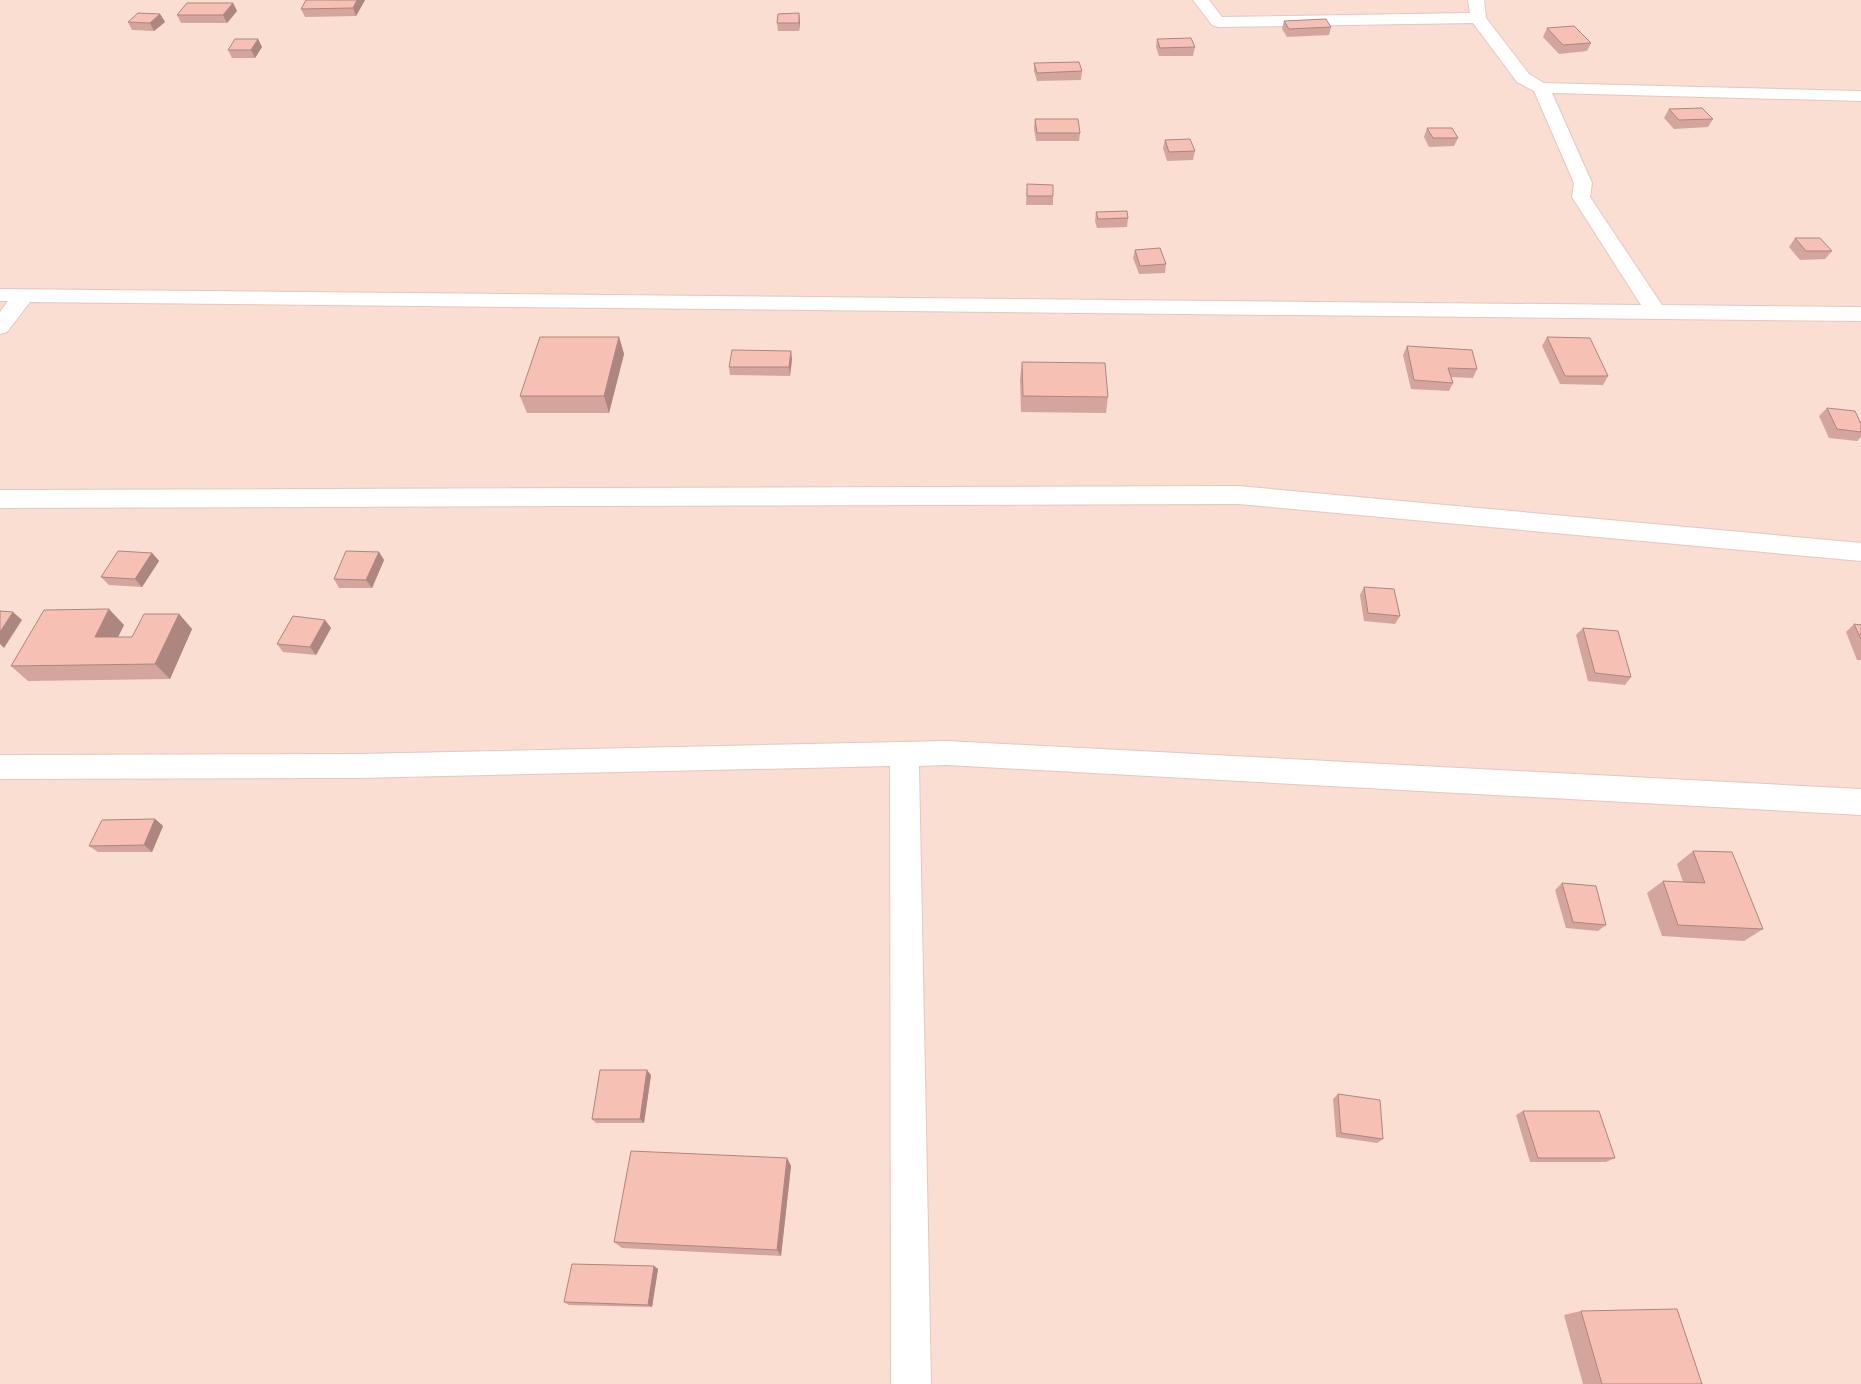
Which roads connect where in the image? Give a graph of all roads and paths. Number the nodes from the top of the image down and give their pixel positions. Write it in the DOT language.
graph roads {
  1 [pos="1201,0"];
  2 [pos="1476,0"];
  3 [pos="1478,18"];
  4 [pos="1541,88"];
  5 [pos="1861,96"];
  6 [pos="0,295"];
  7 [pos="24,295"];
  8 [pos="1656,312"];
  9 [pos="1861,314"];
  10 [pos="0,327"];
  11 [pos="0,500"];
  12 [pos="1861,552"];
  13 [pos="904,754"];
  14 [pos="0,767"];
  15 [pos="1861,802"];
  16 [pos="911,1384"];
  1 -- 3 [label="street"];
  2 -- 3 [label="street"];
  3 -- 4 [label="street"];
  4 -- 5 [label="street"];
  4 -- 8 [label="street"];
  6 -- 7 [label="street"];
  7 -- 8 [label="street"];
  7 -- 10 [label="street"];
  8 -- 9 [label="street"];
  11 -- 12 [label="street"];
  13 -- 14 [label="street"];
  13 -- 15 [label="street"];
  13 -- 16 [label="street"];
}
